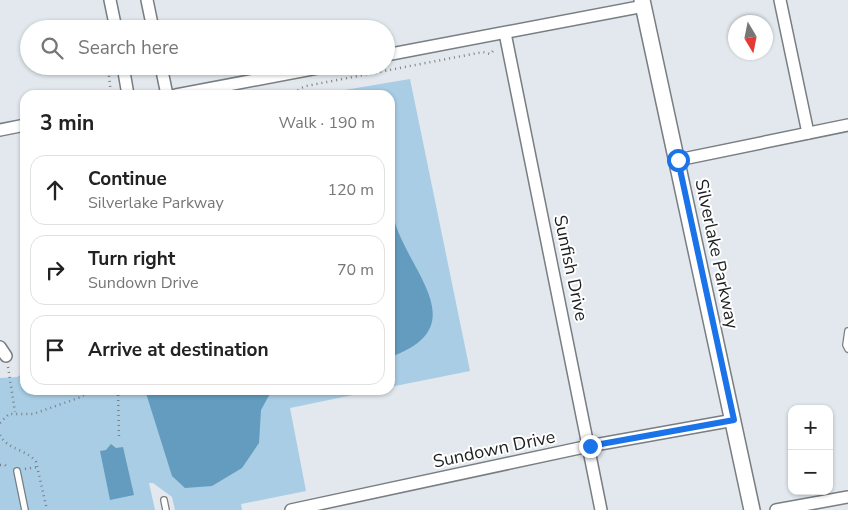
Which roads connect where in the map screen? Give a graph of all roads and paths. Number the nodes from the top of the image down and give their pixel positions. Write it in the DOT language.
graph roads {
  1 [pos="110,0"];
  2 [pos="147,0"];
  3 [pos="780,0"];
  4 [pos="643,3"];
  5 [pos="114,20"];
  6 [pos="151,20"];
  7 [pos="505,33"];
  8 [pos="395,53"];
  9 [pos="395,69"];
  10 [pos="109,75"];
  11 [pos="125,75"];
  12 [pos="163,75"];
  13 [pos="281,75"];
  14 [pos="363,75"];
  15 [pos="110,90"];
  16 [pos="127,90"];
  17 [pos="166,90"];
  18 [pos="202,90"];
  19 [pos="299,90"];
  20 [pos="848,125"];
  21 [pos="20,126"];
  22 [pos="0,130"];
  23 [pos="808,133"];
  24 [pos="678,160"];
  25 [pos="848,331"];
  26 [pos="848,349"];
  27 [pos="3,352"];
  28 [pos="82,395"];
  29 [pos="118,395"];
  30 [pos="15,412"];
  31 [pos="734,420"];
  32 [pos="0,423"];
  33 [pos="0,435"];
  34 [pos="118,439"];
  35 [pos="590,446"];
  36 [pos="0,464"];
  37 [pos="17,471"];
  38 [pos="9,473"];
  39 [pos="848,497"];
  40 [pos="164,500"];
  41 [pos="25,510"];
  42 [pos="47,510"];
  43 [pos="166,510"];
  44 [pos="291,510"];
  45 [pos="602,510"];
  46 [pos="752,510"];
  47 [pos="776,510"];
  1 -- 5 [label="street"];
  2 -- 6 [label="street"];
  3 -- 23 [label="street"];
  4 -- 7 [label="street"];
  4 -- 24 [label="street, Silverlake Parkway"];
  7 -- 8 [label="street"];
  7 -- 9 [label="path"];
  7 -- 35 [label="street, Sunfish Drive"];
  10 -- 15 [label="path"];
  11 -- 16 [label="street"];
  12 -- 17 [label="street"];
  13 -- 18 [label="street"];
  14 -- 19 [label="path"];
  20 -- 23 [label="street"];
  21 -- 22 [label="street"];
  23 -- 24 [label="street"];
  24 -- 31 [label="street, Silverlake Parkway"];
  25 -- 26 [label="lane"];
  27 -- 30 [label="path"];
  28 -- 30 [label="path"];
  29 -- 34 [label="path"];
  30 -- 32 [label="path"];
  31 -- 35 [label="street, Sundown Drive"];
  31 -- 46 [label="street, Silverlake Parkway"];
  33 -- 42 [label="path"];
  35 -- 44 [label="street, Sundown Drive"];
  35 -- 45 [label="street, Sunfish Drive"];
  36 -- 38 [label="path"];
  37 -- 41 [label="lane"];
  39 -- 47 [label="street"];
  40 -- 43 [label="lane"];
}
